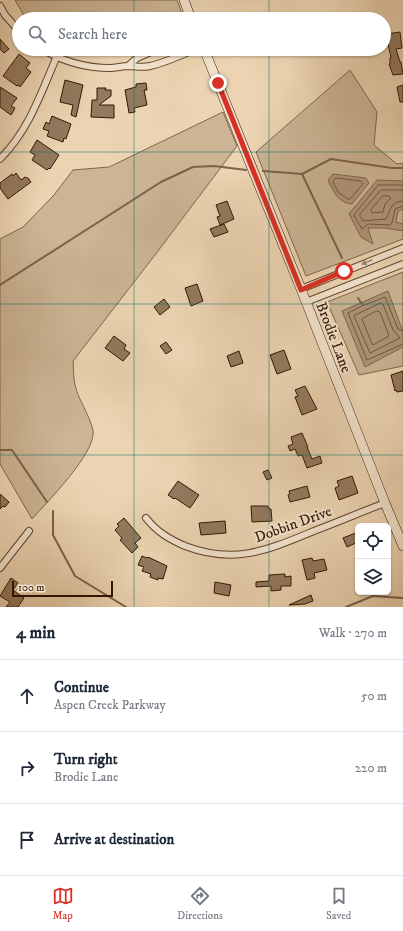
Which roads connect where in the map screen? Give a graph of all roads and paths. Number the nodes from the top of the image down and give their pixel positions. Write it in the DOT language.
graph roads {
  1 [pos="184,0"];
  2 [pos="0,6"];
  3 [pos="189,12"];
  4 [pos="12,23"];
  5 [pos="57,56"];
  6 [pos="142,56"];
  7 [pos="177,56"];
  8 [pos="207,56"];
  9 [pos="128,66"];
  10 [pos="0,159"];
  11 [pos="403,248"];
  12 [pos="403,264"];
  13 [pos="301,290"];
  14 [pos="306,302"];
  15 [pos="384,503"];
  16 [pos="146,518"];
  17 [pos="29,531"];
  18 [pos="403,546"];
  19 [pos="0,568"];
  1 -- 3 [label="main road"];
  2 -- 4 [label="street"];
  5 -- 9 [label="street"];
  5 -- 10 [label="street"];
  6 -- 9 [label="street"];
  7 -- 9 [label="street"];
  8 -- 13 [label="main road, Brodie Lane"];
  11 -- 13 [label="street, one-way"];
  12 -- 14 [label="street"];
  13 -- 14 [label="main road, Brodie Lane"];
  14 -- 15 [label="main road, Brodie Lane"];
  15 -- 16 [label="street, Dobbin Drive"];
  15 -- 18 [label="main road, Brodie Lane"];
  17 -- 19 [label="street"];
}
